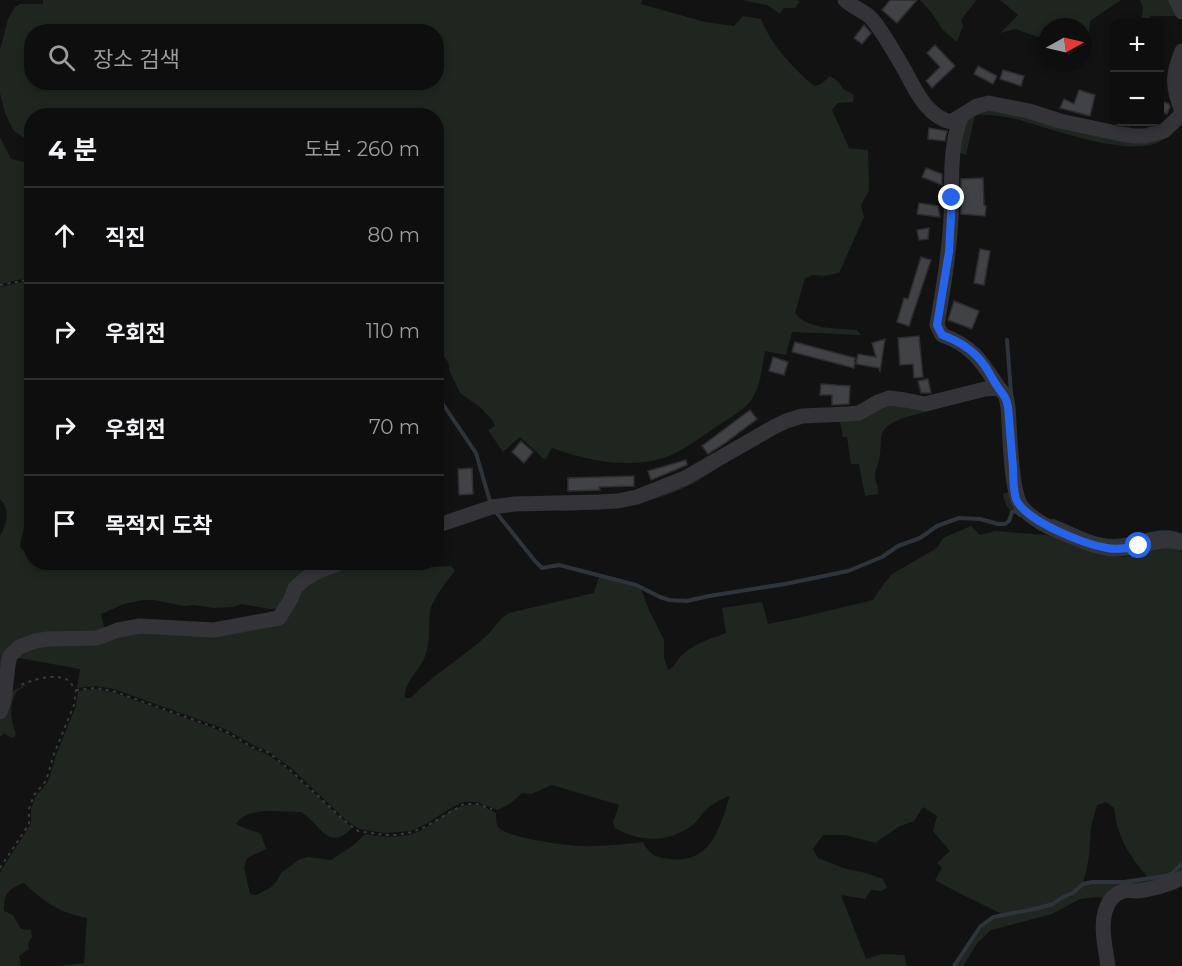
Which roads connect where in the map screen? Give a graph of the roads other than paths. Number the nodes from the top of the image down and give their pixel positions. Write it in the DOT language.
graph roads {
  1 [pos="844,0"];
  2 [pos="1176,0"];
  3 [pos="1182,12"];
  4 [pos="1182,51"];
  5 [pos="1182,112"];
  6 [pos="961,117"];
  7 [pos="999,388"];
  8 [pos="444,523"];
  9 [pos="1182,543"];
  10 [pos="322,570"];
  11 [pos="0,712"];
  12 [pos="1182,878"];
  13 [pos="1108,966"];
  1 -- 6 [label="street"];
  2 -- 3 [label="street"];
  4 -- 5 [label="street"];
  5 -- 6 [label="street"];
  6 -- 7 [label="street"];
  7 -- 8 [label="street"];
  7 -- 9 [label="street"];
  10 -- 11 [label="street"];
  12 -- 13 [label="street"];
}
